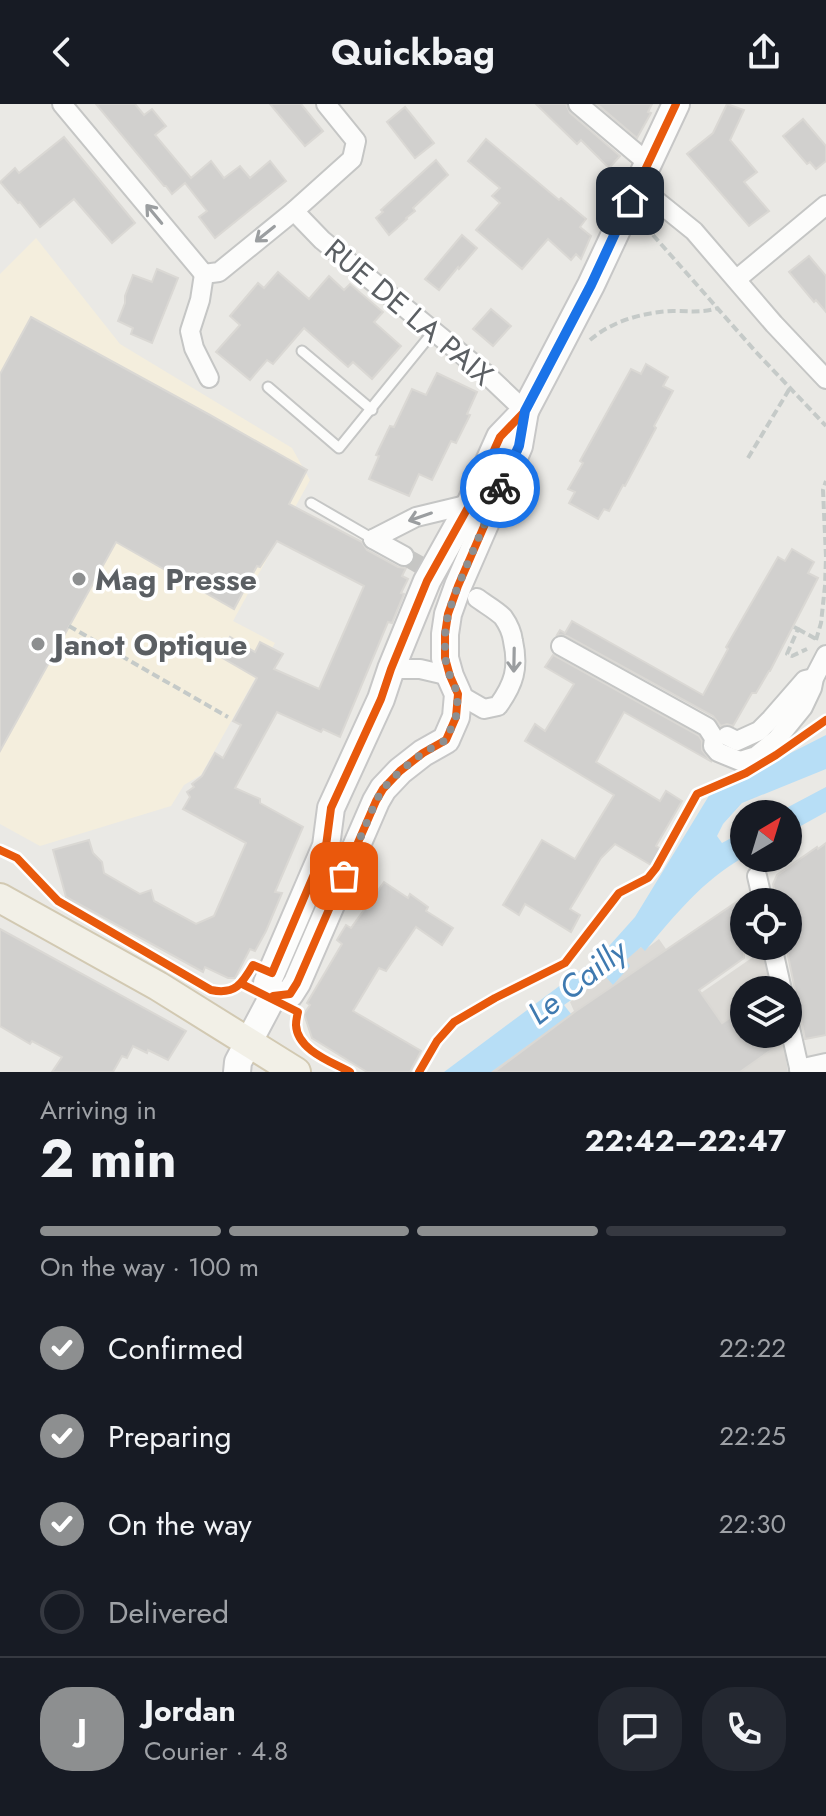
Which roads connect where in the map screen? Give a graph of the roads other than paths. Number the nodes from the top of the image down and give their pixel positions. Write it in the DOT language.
graph roads {
  1 [pos="62,104"];
  2 [pos="326,104"];
  3 [pos="578,104"];
  4 [pos="676,104"];
  5 [pos="643,174"];
  6 [pos="826,205"];
  7 [pos="294,211"];
  8 [pos="204,274"];
  9 [pos="737,279"];
  10 [pos="433,332"];
  11 [pos="302,351"];
  12 [pos="209,378"];
  13 [pos="826,379"];
  14 [pos="268,387"];
  15 [pos="372,410"];
  16 [pos="525,411"];
  17 [pos="311,503"];
  18 [pos="470,504"];
  19 [pos="373,539"];
  20 [pos="404,556"];
  21 [pos="477,598"];
  22 [pos="561,646"];
  23 [pos="821,647"];
  24 [pos="391,669"];
  25 [pos="814,678"];
  26 [pos="454,685"];
  27 [pos="727,736"];
  28 [pos="328,836"];
  29 [pos="356,849"];
  30 [pos="757,876"];
  31 [pos="760,888"];
  32 [pos="0,898"];
  33 [pos="273,996"];
  34 [pos="794,1048"];
  35 [pos="236,1062"];
  36 [pos="826,1063"];
  37 [pos="799,1070"];
  38 [pos="296,1072"];
  8 -- 1 [label="street, one-way"];
  2 -- 7 [label="street"];
  3 -- 5 [label="street"];
  4 -- 5 [label="street"];
  5 -- 9 [label="street"];
  5 -- 16 [label="street"];
  6 -- 9 [label="street"];
  7 -- 8 [label="street, one-way"];
  7 -- 10 [label="street, RUE DE LA PAIX"];
  8 -- 12 [label="street"];
  9 -- 13 [label="street"];
  10 -- 15 [label="lane"];
  10 -- 16 [label="street, RUE DE LA PAIX"];
  11 -- 15 [label="lane"];
  14 -- 15 [label="lane"];
  16 -- 18 [label="street"];
  16 -- 26 [label="street"];
  17 -- 19 [label="lane"];
  18 -- 19 [label="street, one-way"];
  18 -- 24 [label="street"];
  19 -- 20 [label="street"];
  21 -- 26 [label="street, one-way"];
  22 -- 25 [label="street"];
  23 -- 25 [label="street"];
  24 -- 26 [label="street"];
  24 -- 28 [label="street"];
  25 -- 27 [label="street"];
  26 -- 29 [label="street"];
  28 -- 29 [label="street"];
  28 -- 33 [label="street"];
  29 -- 33 [label="street"];
  30 -- 31 [label="street"];
  32 -- 35 [label="main road"];
  33 -- 35 [label="street"];
  34 -- 37 [label="street"];
  35 -- 38 [label="main road"];
  36 -- 37 [label="street"];
}
